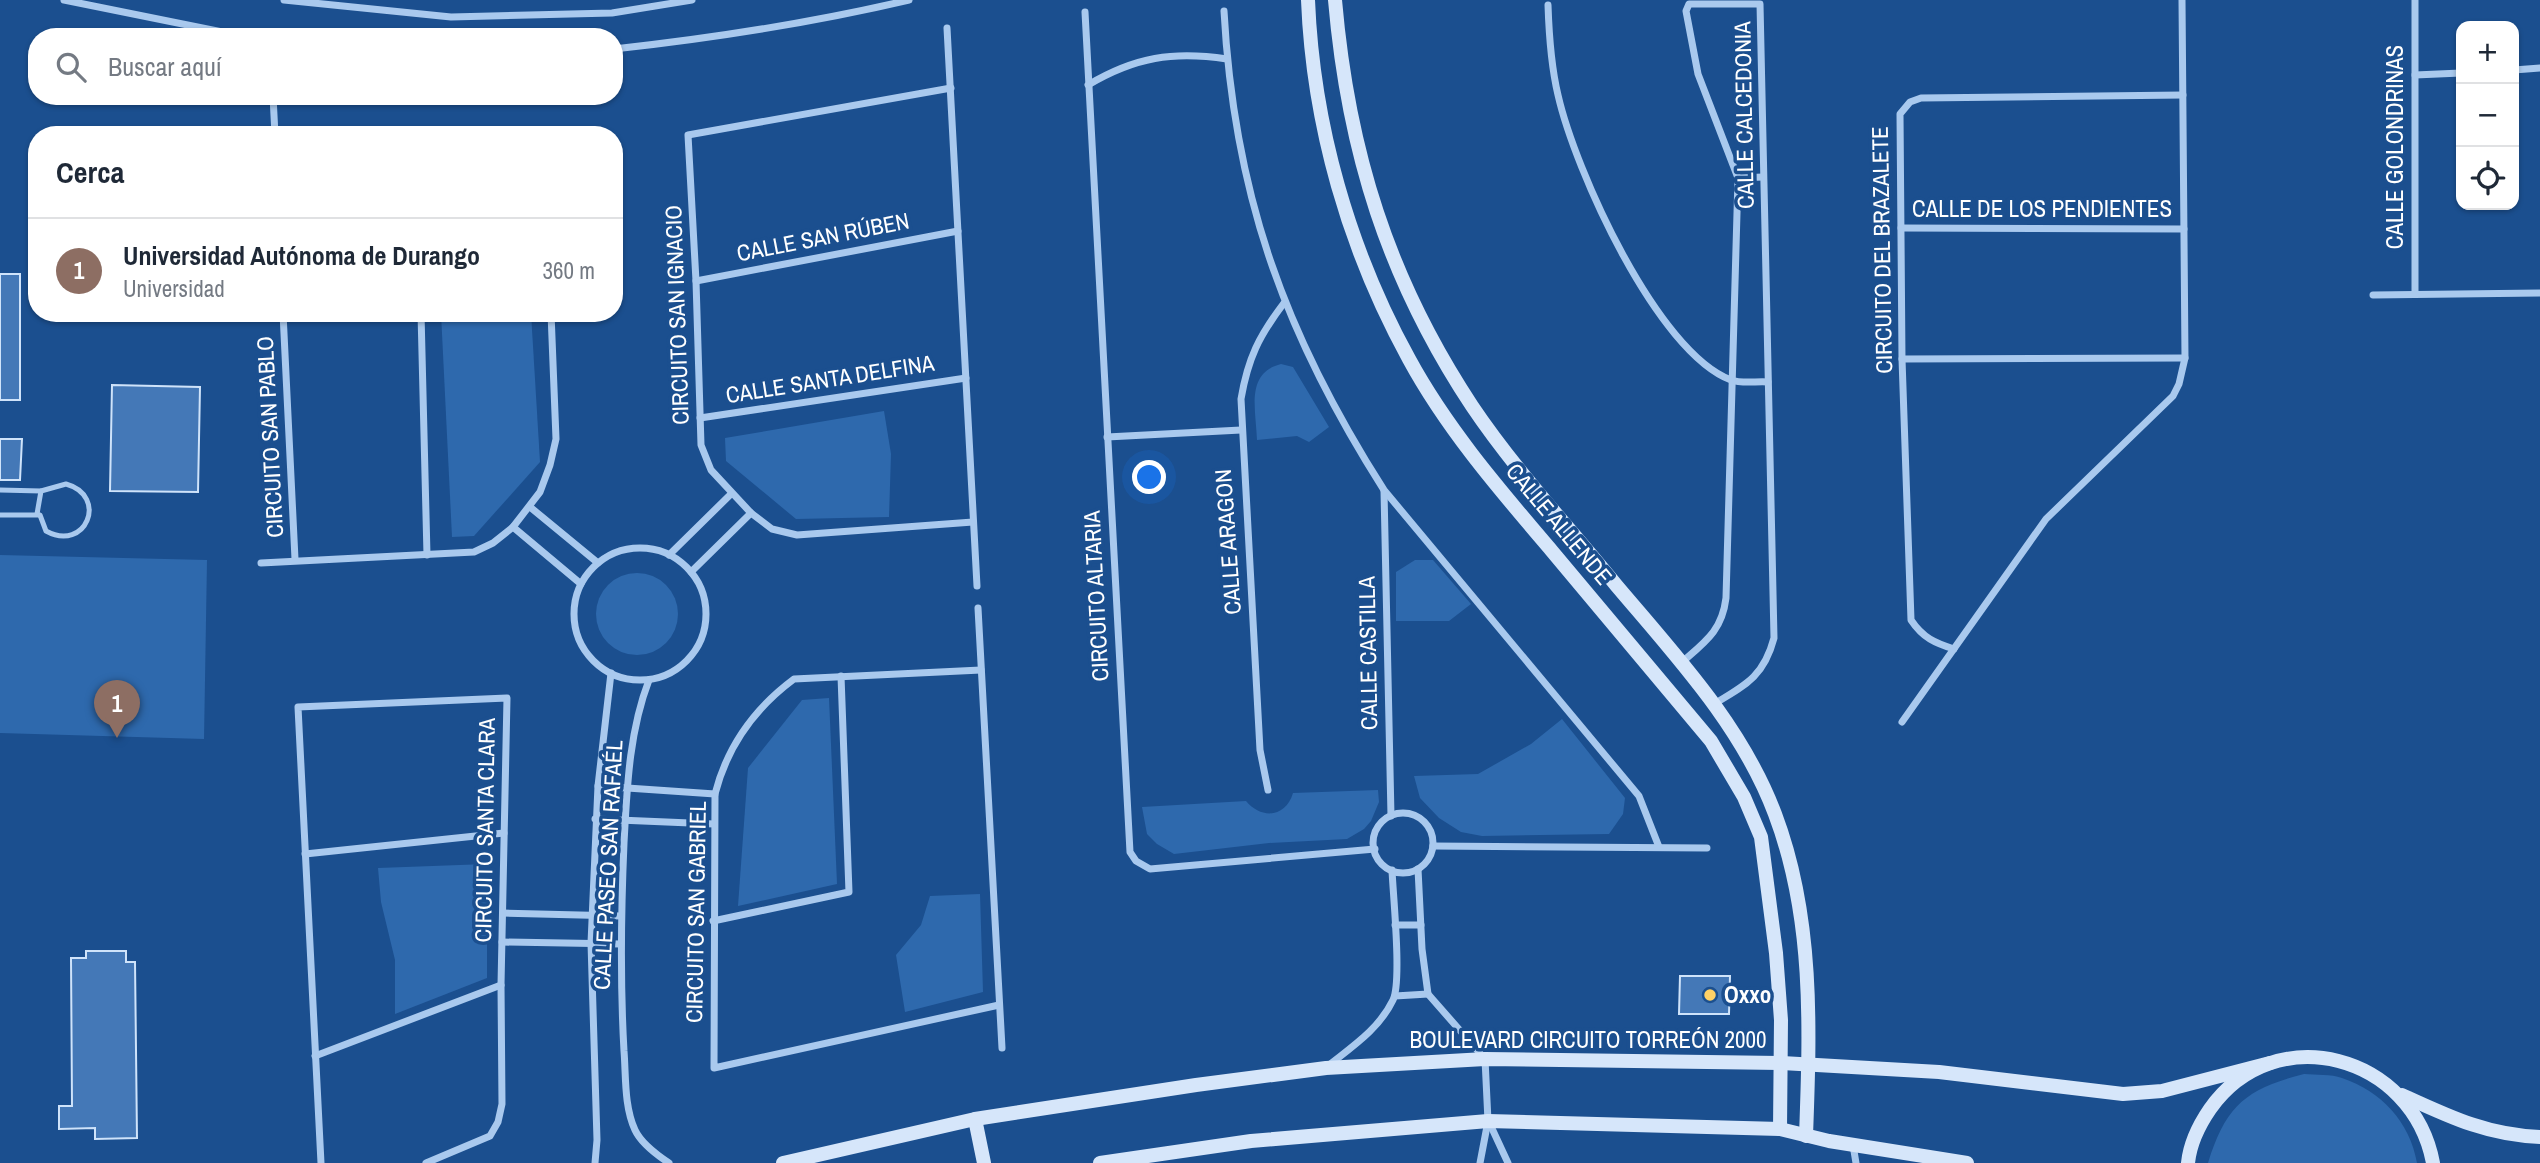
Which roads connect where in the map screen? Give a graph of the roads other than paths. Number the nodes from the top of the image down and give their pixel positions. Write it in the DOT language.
graph roads {
  1 [pos="64,0"];
  2 [pos="284,0"];
  3 [pos="692,0"];
  4 [pos="909,0"];
  5 [pos="1308,0"];
  6 [pos="1335,0"];
  7 [pos="2182,0"];
  8 [pos="2415,0"];
  9 [pos="1548,5"];
  10 [pos="1224,11"];
  11 [pos="1085,12"];
  12 [pos="202,28"];
  13 [pos="947,28"];
  14 [pos="623,48"];
  15 [pos="1227,59"];
  16 [pos="2540,68"];
  17 [pos="2519,69"];
  18 [pos="2456,72"];
  19 [pos="2415,75"];
  20 [pos="1088,85"];
  21 [pos="951,88"];
  22 [pos="2183,95"];
  23 [pos="273,105"];
  24 [pos="275,126"];
  25 [pos="1763,177"];
  26 [pos="1738,178"];
  27 [pos="1901,228"];
  28 [pos="2184,229"];
  29 [pos="958,231"];
  30 [pos="696,281"];
  31 [pos="2540,293"];
  32 [pos="2415,294"];
  33 [pos="2374,295"];
  34 [pos="1284,303"];
  35 [pos="283,322"];
  36 [pos="421,322"];
  37 [pos="551,322"];
  38 [pos="2185,358"];
  39 [pos="1902,359"];
  40 [pos="965,378"];
  41 [pos="1734,381"];
  42 [pos="1768,382"];
  43 [pos="700,418"];
  44 [pos="1241,430"];
  45 [pos="1107,437"];
  46 [pos="0,490"];
  47 [pos="1384,490"];
  48 [pos="41,491"];
  49 [pos="731,494"];
  50 [pos="530,507"];
  51 [pos="751,513"];
  52 [pos="0,515"];
  53 [pos="40,515"];
  54 [pos="973,522"];
  55 [pos="513,527"];
  56 [pos="427,555"];
  57 [pos="669,555"];
  58 [pos="295,559"];
  59 [pos="261,562"];
  60 [pos="598,563"];
  61 [pos="691,572"];
  62 [pos="581,584"];
  63 [pos="976,586"];
  64 [pos="978,608"];
  65 [pos="1954,649"];
  66 [pos="1682,663"];
  67 [pos="981,670"];
  68 [pos="611,673"];
  69 [pos="841,676"];
  70 [pos="649,680"];
  71 [pos="1713,704"];
  72 [pos="1902,722"];
  73 [pos="598,786"];
  74 [pos="628,789"];
  75 [pos="1268,790"];
  76 [pos="715,794"];
  77 [pos="1391,816"];
  78 [pos="595,819"];
  79 [pos="626,820"];
  80 [pos="714,824"];
  81 [pos="504,833"];
  82 [pos="1433,846"];
  83 [pos="1660,847"];
  84 [pos="1707,848"];
  85 [pos="1375,849"];
  86 [pos="305,854"];
  87 [pos="1418,869"];
  88 [pos="1392,870"];
  89 [pos="503,913"];
  90 [pos="593,915"];
  91 [pos="621,916"];
  92 [pos="713,921"];
  93 [pos="1395,925"];
  94 [pos="1421,925"];
  95 [pos="502,942"];
  96 [pos="591,943"];
  97 [pos="621,944"];
  98 [pos="501,985"];
  99 [pos="1429,994"];
  100 [pos="1395,996"];
  101 [pos="999,1005"];
  102 [pos="1002,1048"];
  103 [pos="316,1056"];
  104 [pos="1485,1059"];
  105 [pos="1782,1063"];
  106 [pos="2270,1063"];
  107 [pos="1809,1064"];
  108 [pos="1326,1068"];
  109 [pos="2398,1093"];
  110 [pos="975,1119"];
  111 [pos="1488,1121"];
  112 [pos="1780,1129"];
  113 [pos="1806,1136"];
  114 [pos="2540,1137"];
  115 [pos="1853,1145"];
  116 [pos="321,1163"];
  117 [pos="426,1163"];
  118 [pos="595,1163"];
  119 [pos="669,1163"];
  120 [pos="783,1163"];
  121 [pos="984,1163"];
  122 [pos="1100,1163"];
  123 [pos="1480,1163"];
  124 [pos="1508,1163"];
  125 [pos="1856,1163"];
  126 [pos="1966,1163"];
  127 [pos="2188,1163"];
  128 [pos="2433,1163"];
  1 -- 12 [label="street"];
  2 -- 3 [label="street"];
  4 -- 14 [label="street"];
  5 -- 105 [label="main road, CALLE ALLENDE"];
  6 -- 66 [label="main road, CALLE ALLENDE"];
  7 -- 22 [label="street"];
  8 -- 19 [label="street, CALLE GOLONDRINAS"];
  9 -- 41 [label="street"];
  10 -- 15 [label="street"];
  11 -- 20 [label="street, CIRCUITO ALTARIA"];
  13 -- 21 [label="street"];
  15 -- 20 [label="street"];
  15 -- 34 [label="street"];
  16 -- 17 [label="street"];
  18 -- 19 [label="street"];
  19 -- 32 [label="street, CALLE GOLONDRINAS"];
  20 -- 45 [label="street, CIRCUITO ALTARIA"];
  21 -- 29 [label="street"];
  21 -- 30 [label="street, CIRCUITO SAN IGNACIO"];
  22 -- 27 [label="street, CIRCUITO DEL BRAZALETE"];
  22 -- 28 [label="street"];
  23 -- 24 [label="street"];
  25 -- 26 [label="street"];
  25 -- 26 [label="street, CALLE CALCEDONIA"];
  25 -- 42 [label="street, CALLE CALCEDONIA"];
  26 -- 41 [label="street, CALLE CALCEDONIA"];
  27 -- 28 [label="street, CALLE DE LOS PENDIENTES"];
  27 -- 39 [label="street, CIRCUITO DEL BRAZALETE"];
  28 -- 38 [label="street"];
  29 -- 30 [label="street, CALLE SAN RÚBEN"];
  29 -- 40 [label="street"];
  30 -- 43 [label="street, CIRCUITO SAN IGNACIO"];
  31 -- 32 [label="street"];
  32 -- 33 [label="street"];
  34 -- 44 [label="street, CALLE ARAGON"];
  34 -- 47 [label="street"];
  35 -- 58 [label="street, CIRCUITO SAN PABLO"];
  36 -- 56 [label="street"];
  37 -- 50 [label="street, CIRCUITO SAN PABLO"];
  38 -- 39 [label="street"];
  38 -- 65 [label="street"];
  39 -- 65 [label="street, CIRCUITO DEL BRAZALETE"];
  40 -- 43 [label="street, CALLE SANTA DELFINA"];
  40 -- 54 [label="street"];
  41 -- 42 [label="street"];
  41 -- 66 [label="street, CALLE CALCEDONIA"];
  42 -- 71 [label="street, CALLE CALCEDONIA"];
  43 -- 49 [label="street, CIRCUITO SAN IGNACIO"];
  44 -- 45 [label="street"];
  44 -- 75 [label="street, CALLE ARAGON"];
  45 -- 85 [label="street, CIRCUITO ALTARIA"];
  46 -- 48 [label="lane"];
  47 -- 77 [label="street, CALLE CASTILLA"];
  47 -- 83 [label="street"];
  48 -- 53 [label="lane"];
  48 -- 53 [label="lane"];
  49 -- 51 [label="street, CIRCUITO SAN IGNACIO"];
  49 -- 57 [label="street"];
  50 -- 55 [label="street, CIRCUITO SAN PABLO"];
  50 -- 60 [label="street"];
  51 -- 54 [label="street, CIRCUITO SAN IGNACIO"];
  51 -- 61 [label="street"];
  52 -- 53 [label="lane"];
  54 -- 63 [label="street"];
  55 -- 56 [label="street, CIRCUITO SAN PABLO"];
  55 -- 62 [label="street"];
  56 -- 58 [label="street, CIRCUITO SAN PABLO"];
  57 -- 60 [label="street"];
  57 -- 61 [label="street"];
  58 -- 59 [label="street, CIRCUITO SAN PABLO"];
  60 -- 62 [label="street"];
  61 -- 70 [label="street"];
  62 -- 68 [label="street"];
  64 -- 67 [label="street"];
  65 -- 72 [label="street"];
  66 -- 71 [label="main road, CALLE ALLENDE"];
  67 -- 69 [label="street, CIRCUITO SAN GABRIEL"];
  67 -- 101 [label="street"];
  68 -- 70 [label="street"];
  68 -- 73 [label="street, CALLE PASEO SAN RAFAÉL"];
  69 -- 76 [label="street, CIRCUITO SAN GABRIEL"];
  69 -- 92 [label="street"];
  70 -- 74 [label="street, CALLE PASEO SAN RAFAÉL"];
  71 -- 107 [label="main road, CALLE ALLENDE"];
  73 -- 74 [label="street"];
  73 -- 78 [label="street, CALLE PASEO SAN RAFAÉL"];
  74 -- 76 [label="street"];
  74 -- 79 [label="street, CALLE PASEO SAN RAFAÉL"];
  76 -- 80 [label="street, CIRCUITO SAN GABRIEL"];
  77 -- 82 [label="street"];
  77 -- 85 [label="street"];
  78 -- 79 [label="street"];
  78 -- 90 [label="street, CALLE PASEO SAN RAFAÉL"];
  79 -- 80 [label="street"];
  79 -- 91 [label="street, CALLE PASEO SAN RAFAÉL"];
  80 -- 92 [label="street, CIRCUITO SAN GABRIEL"];
  81 -- 86 [label="street"];
  81 -- 86 [label="street, CIRCUITO SANTA CLARA"];
  81 -- 89 [label="street, CIRCUITO SANTA CLARA"];
  82 -- 83 [label="street"];
  82 -- 87 [label="street"];
  83 -- 84 [label="street"];
  85 -- 88 [label="street"];
  86 -- 103 [label="street, CIRCUITO SANTA CLARA"];
  87 -- 88 [label="street"];
  87 -- 94 [label="street"];
  88 -- 93 [label="street"];
  89 -- 90 [label="street"];
  89 -- 95 [label="street, CIRCUITO SANTA CLARA"];
  90 -- 91 [label="street"];
  90 -- 96 [label="street, CALLE PASEO SAN RAFAÉL"];
  91 -- 97 [label="street, CALLE PASEO SAN RAFAÉL"];
  92 -- 101 [label="street, CIRCUITO SAN GABRIEL"];
  93 -- 94 [label="street"];
  93 -- 100 [label="street"];
  94 -- 99 [label="street"];
  95 -- 96 [label="street"];
  95 -- 98 [label="street, CIRCUITO SANTA CLARA"];
  96 -- 97 [label="street"];
  96 -- 118 [label="street, CALLE PASEO SAN RAFAÉL"];
  97 -- 119 [label="street, CALLE PASEO SAN RAFAÉL"];
  98 -- 103 [label="street"];
  98 -- 117 [label="street, CIRCUITO SANTA CLARA"];
  99 -- 100 [label="street"];
  99 -- 104 [label="street"];
  100 -- 108 [label="street"];
  101 -- 102 [label="street"];
  103 -- 116 [label="street, CIRCUITO SANTA CLARA"];
  104 -- 105 [label="main road, BOULEVARD CIRCUITO TORREÓN 2000"];
  104 -- 108 [label="main road, BOULEVARD CIRCUITO TORREÓN 2000"];
  104 -- 111 [label="street"];
  105 -- 107 [label="main road, BOULEVARD CIRCUITO TORREÓN 2000"];
  105 -- 112 [label="main road, CALLE ALLENDE"];
  106 -- 107 [label="main road, BOULEVARD CIRCUITO TORREÓN 2000"];
  106 -- 109 [label="main road"];
  106 -- 127 [label="main road"];
  107 -- 113 [label="main road, CALLE ALLENDE"];
  108 -- 110 [label="main road, BOULEVARD CIRCUITO TORREÓN 2000"];
  109 -- 114 [label="main road"];
  109 -- 128 [label="main road"];
  110 -- 120 [label="main road, BOULEVARD CIRCUITO TORREÓN 2000"];
  110 -- 121 [label="main road"];
  111 -- 112 [label="main road"];
  111 -- 122 [label="main road"];
  111 -- 123 [label="street"];
  111 -- 124 [label="street"];
  112 -- 113 [label="main road"];
  113 -- 115 [label="main road"];
  115 -- 125 [label="street"];
  115 -- 126 [label="main road"];
}
